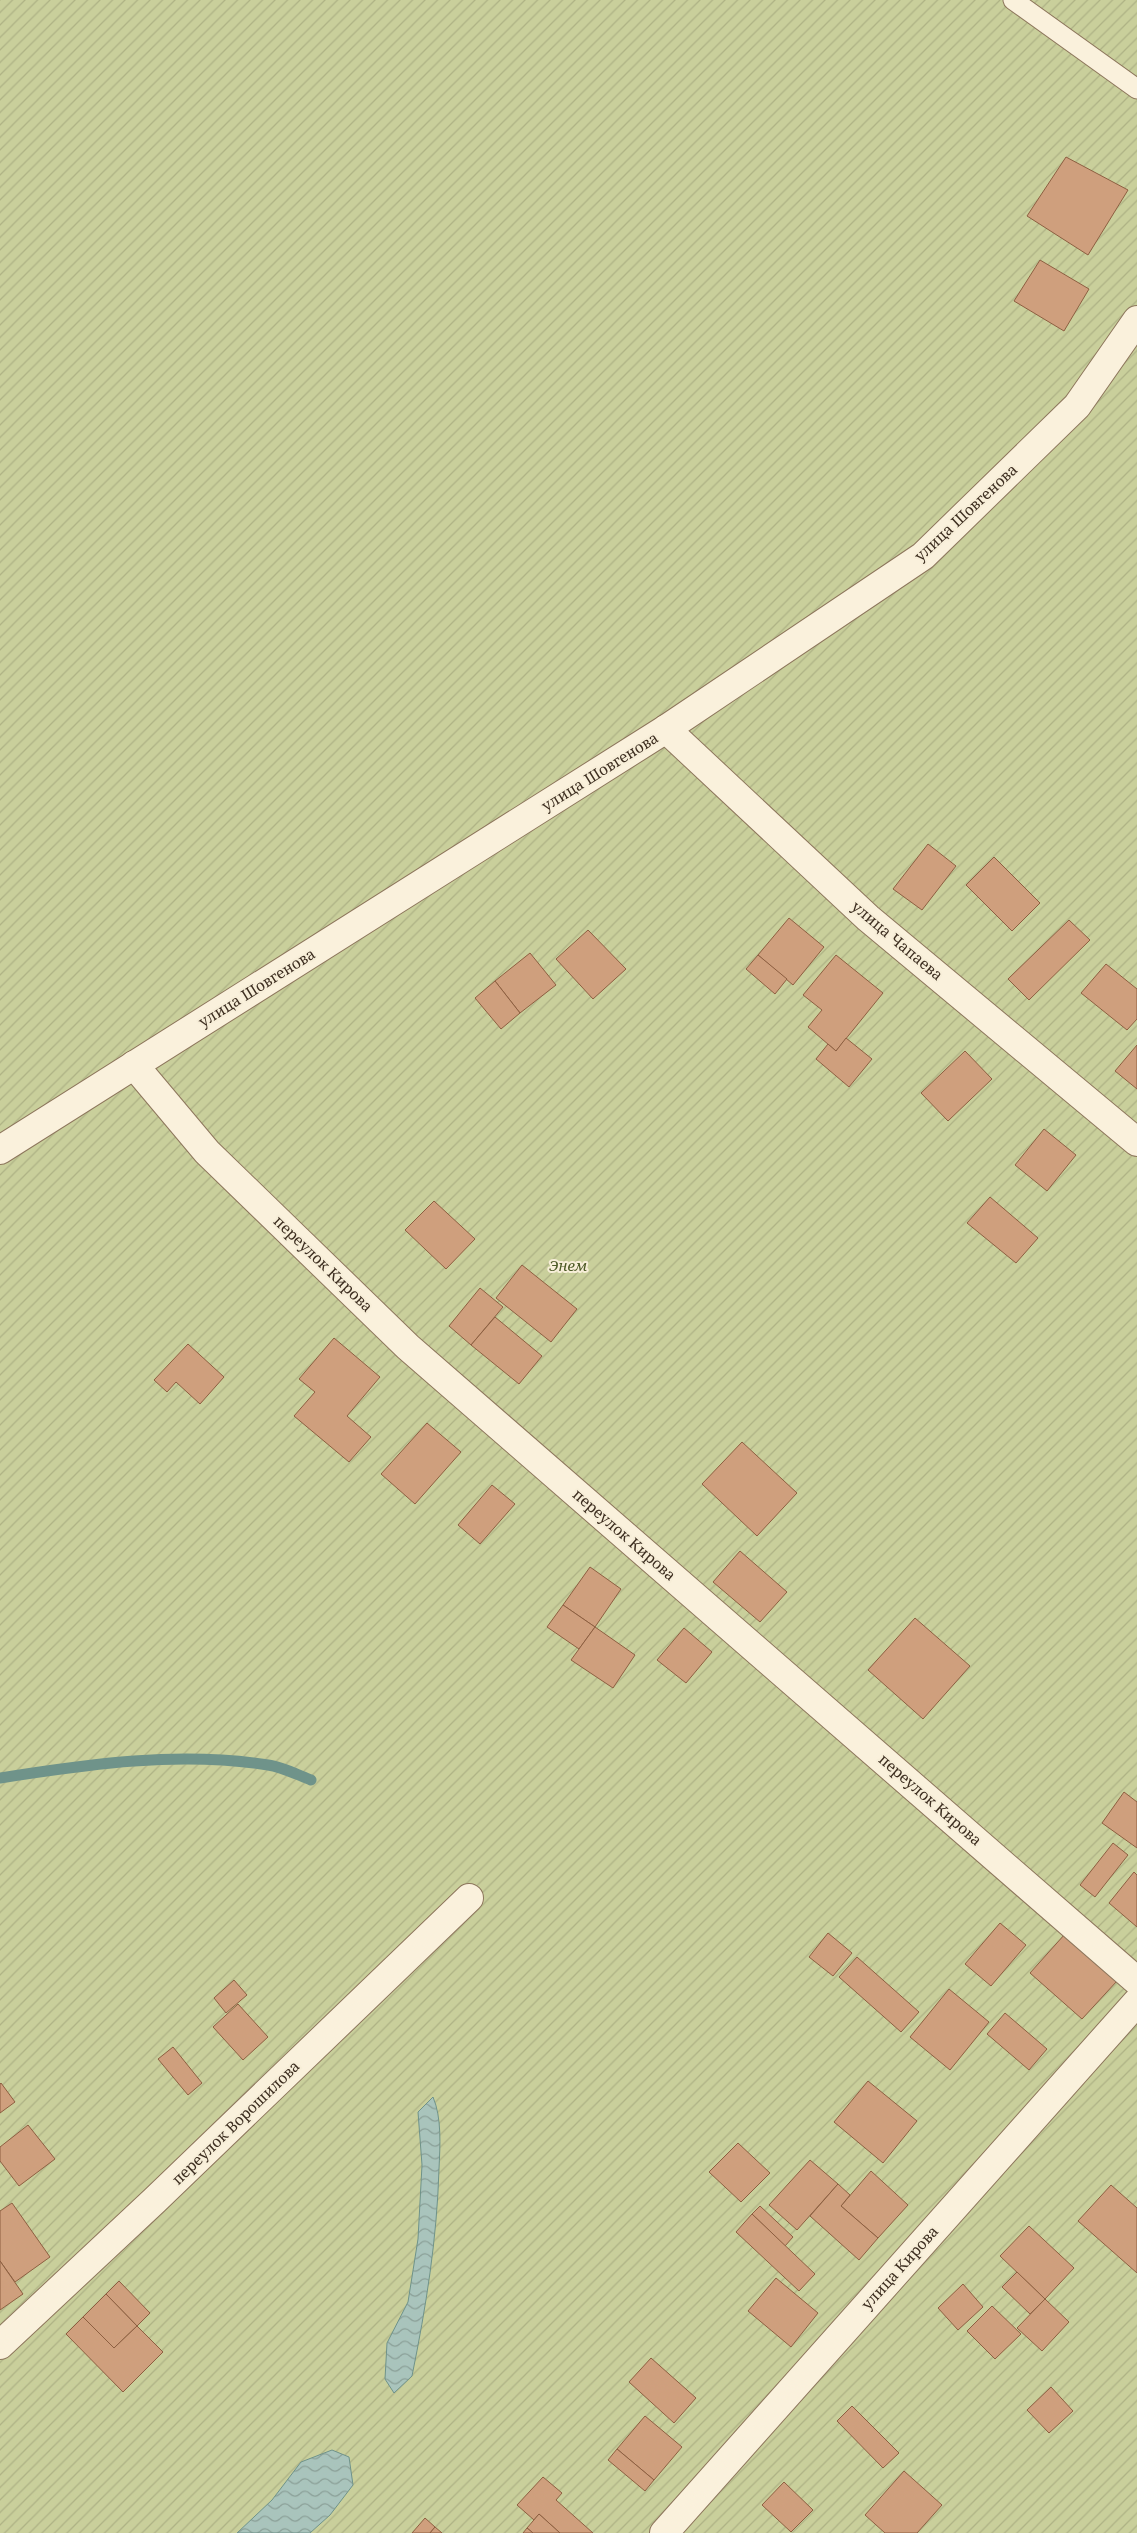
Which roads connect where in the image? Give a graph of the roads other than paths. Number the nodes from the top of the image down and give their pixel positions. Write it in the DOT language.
graph roads {
  1 [pos="1013,0"];
  2 [pos="1137,89"];
  3 [pos="1137,320"];
  4 [pos="666,730"];
  5 [pos="134,1065"];
  6 [pos="1137,1142"];
  7 [pos="0,1150"];
  8 [pos="470,1898"];
  9 [pos="1137,1981"];
  10 [pos="1137,2002"];
  11 [pos="0,2345"];
  12 [pos="664,2533"];
  1 -- 2 [label="lane"];
  3 -- 4 [label="street, улица Шовгенова"];
  4 -- 5 [label="street, улица Шовгенова"];
  4 -- 6 [label="street, улица Чапаева"];
  5 -- 7 [label="street, улица Шовгенова"];
  5 -- 9 [label="street, переулок Кирова"];
  8 -- 11 [label="street, переулок Ворошилова"];
  10 -- 12 [label="street, улица Кирова"];
}
